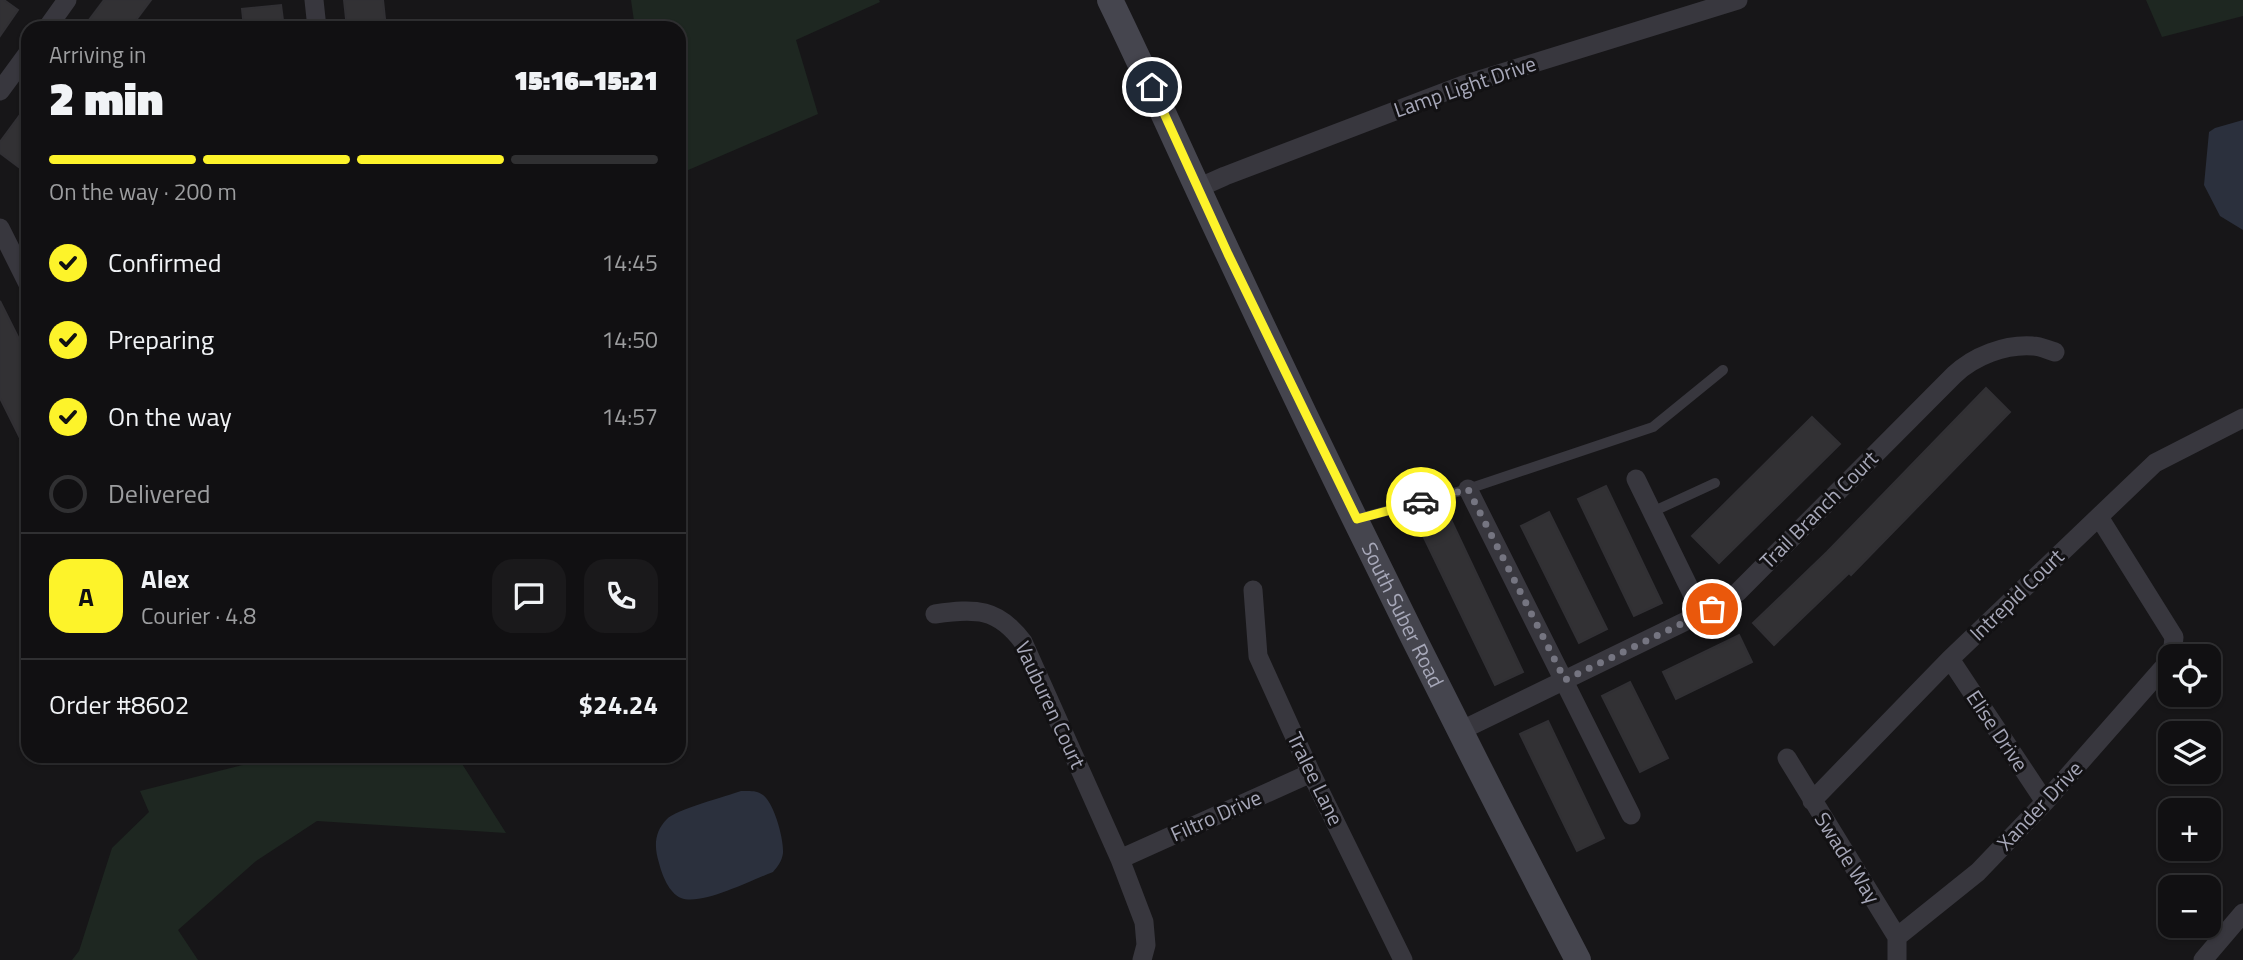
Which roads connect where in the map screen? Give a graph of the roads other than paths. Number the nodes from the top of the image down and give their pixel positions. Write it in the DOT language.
graph roads {
  1 [pos="67,0"];
  2 [pos="314,0"];
  3 [pos="1110,0"];
  4 [pos="1738,0"];
  5 [pos="52,21"];
  6 [pos="316,21"];
  7 [pos="21,62"];
  8 [pos="0,91"];
  9 [pos="1198,188"];
  10 [pos="0,228"];
  11 [pos="21,270"];
  12 [pos="2055,352"];
  13 [pos="1723,370"];
  14 [pos="2243,418"];
  15 [pos="1636,479"];
  16 [pos="1715,483"];
  17 [pos="1468,489"];
  18 [pos="1652,512"];
  19 [pos="2099,517"];
  20 [pos="1357,519"];
  21 [pos="1253,590"];
  22 [pos="935,614"];
  23 [pos="1702,614"];
  24 [pos="2173,644"];
  25 [pos="1950,659"];
  26 [pos="2158,673"];
  27 [pos="1565,680"];
  28 [pos="1460,731"];
  29 [pos="1787,758"];
  30 [pos="1311,773"];
  31 [pos="1812,801"];
  32 [pos="2045,802"];
  33 [pos="1631,816"];
  34 [pos="1120,859"];
  35 [pos="2243,913"];
  36 [pos="1896,937"];
  37 [pos="2212,957"];
  38 [pos="1142,960"];
  39 [pos="1403,960"];
  40 [pos="1578,960"];
  41 [pos="1897,960"];
  1 -- 5 [label="street"];
  2 -- 6 [label="street"];
  3 -- 9 [label="street, South Suber Road"];
  4 -- 9 [label="street, Lamp Light Drive"];
  7 -- 8 [label="street"];
  9 -- 20 [label="street, South Suber Road"];
  10 -- 11 [label="street"];
  12 -- 23 [label="street, Trail Branch Court"];
  13 -- 17 [label="lane"];
  14 -- 19 [label="street, Intrepid Court"];
  15 -- 18 [label="street"];
  16 -- 18 [label="lane"];
  17 -- 20 [label="lane"];
  17 -- 27 [label="street"];
  18 -- 23 [label="street"];
  19 -- 24 [label="street, Xander Drive"];
  19 -- 25 [label="street, Intrepid Court"];
  20 -- 28 [label="street, South Suber Road"];
  21 -- 30 [label="street, Tralee Lane"];
  22 -- 34 [label="street, Vauburen Court"];
  23 -- 27 [label="street, Trail Branch Court"];
  25 -- 31 [label="street, Intrepid Court"];
  25 -- 32 [label="street, Elise Drive"];
  26 -- 32 [label="street, Xander Drive"];
  27 -- 28 [label="street, Trail Branch Court"];
  27 -- 33 [label="street"];
  28 -- 40 [label="street, South Suber Road"];
  29 -- 31 [label="street, Swade Way"];
  30 -- 34 [label="street, Filtro Drive"];
  30 -- 39 [label="street, Tralee Lane"];
  31 -- 36 [label="street, Swade Way"];
  32 -- 36 [label="street, Xander Drive"];
  34 -- 38 [label="street, Vauburen Court"];
  35 -- 37 [label="street"];
  36 -- 41 [label="street, Swade Way"];
}
